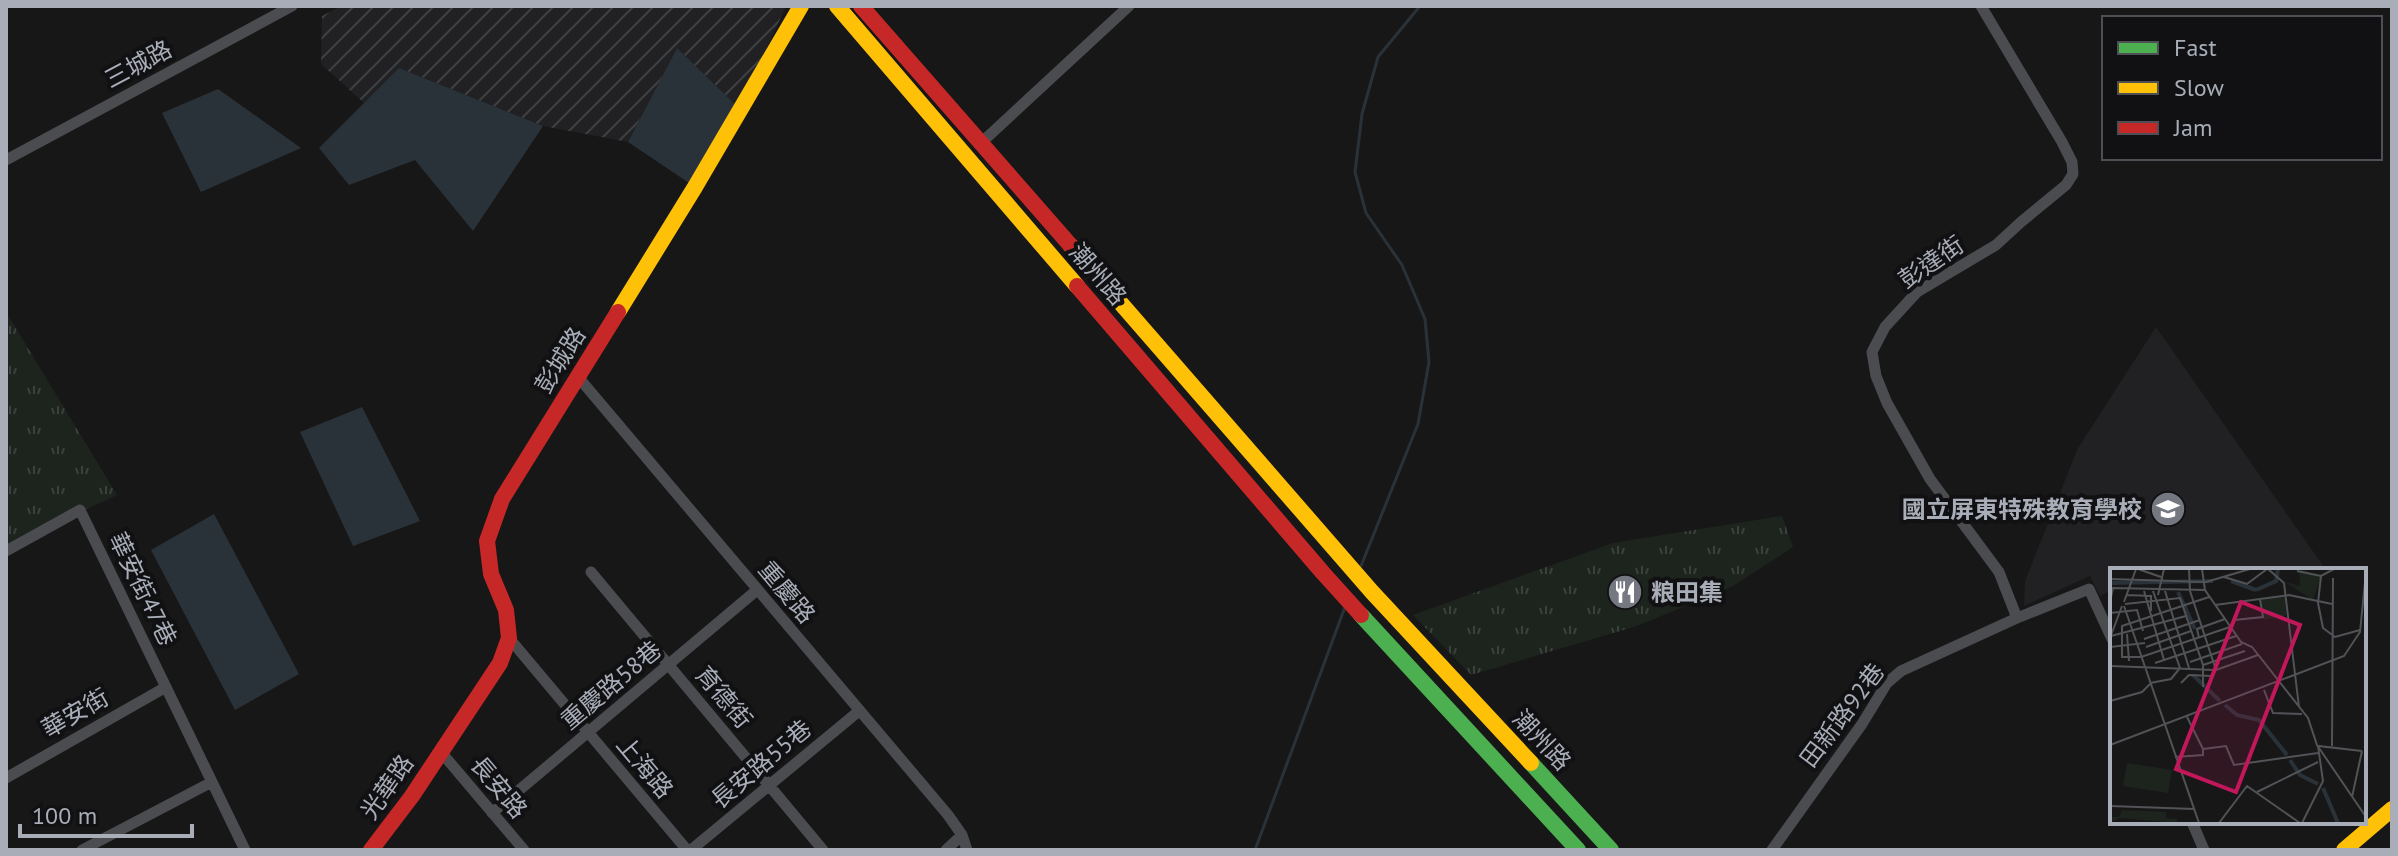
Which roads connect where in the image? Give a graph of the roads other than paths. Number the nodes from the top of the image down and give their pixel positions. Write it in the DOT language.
graph roads {
  1 [pos="292,6"];
  2 [pos="801,6"];
  3 [pos="837,6"];
  4 [pos="861,6"];
  5 [pos="1129,6"];
  6 [pos="1981,6"];
  7 [pos="981,143"];
  8 [pos="6,160"];
  9 [pos="579,378"];
  10 [pos="6,551"];
  11 [pos="591,572"];
  12 [pos="757,590"];
  13 [pos="2017,618"];
  14 [pos="2110,635"];
  15 [pos="509,638"];
  16 [pos="669,666"];
  17 [pos="166,687"];
  18 [pos="859,711"];
  19 [pos="588,733"];
  20 [pos="441,752"];
  21 [pos="6,778"];
  22 [pos="210,783"];
  23 [pos="770,786"];
  24 [pos="492,813"];
  25 [pos="2391,815"];
  26 [pos="2193,824"];
  27 [pos="962,835"];
  28 [pos="82,850"];
  29 [pos="245,850"];
  30 [pos="371,850"];
  31 [pos="524,850"];
  32 [pos="689,850"];
  33 [pos="823,850"];
  34 [pos="946,850"];
  35 [pos="967,850"];
  36 [pos="1578,850"];
  37 [pos="1611,850"];
  38 [pos="1772,850"];
  39 [pos="2204,850"];
  40 [pos="2344,850"];
  1 -- 8 [label="street, 三城路"];
  2 -- 9 [label="main road, 彭城路"];
  3 -- 36 [label="main road, 潮州路"];
  4 -- 7 [label="main road, 潮州路"];
  5 -- 7 [label="street"];
  6 -- 13 [label="street, 彭達街"];
  7 -- 37 [label="main road, 潮州路"];
  9 -- 12 [label="street, 重慶路"];
  9 -- 15 [label="main road, 彭城路"];
  10 -- 17 [label="street, 華安街47巷"];
  11 -- 16 [label="street, 育德街"];
  12 -- 16 [label="street, 重慶路58巷"];
  12 -- 18 [label="street, 重慶路"];
  13 -- 14 [label="street, 田新路92巷"];
  13 -- 38 [label="street, 田新路92巷"];
  15 -- 19 [label="street, 上海路"];
  15 -- 20 [label="main road"];
  16 -- 19 [label="street, 重慶路58巷"];
  16 -- 23 [label="street, 育德街"];
  17 -- 21 [label="street, 華安街"];
  17 -- 22 [label="street, 華安街47巷"];
  18 -- 23 [label="street, 長安路55巷"];
  18 -- 27 [label="street, 重慶路"];
  19 -- 24 [label="street, 重慶路58巷"];
  19 -- 32 [label="street, 上海路"];
  20 -- 24 [label="street, 長安路"];
  20 -- 30 [label="main road, 光華路"];
  22 -- 28 [label="street"];
  22 -- 29 [label="street, 華安街47巷"];
  23 -- 32 [label="street, 長安路55巷"];
  23 -- 33 [label="street, 育德街"];
  24 -- 31 [label="street, 長安路"];
  25 -- 40 [label="main road"];
  26 -- 39 [label="street"];
  27 -- 34 [label="street"];
  27 -- 35 [label="street"];
}
